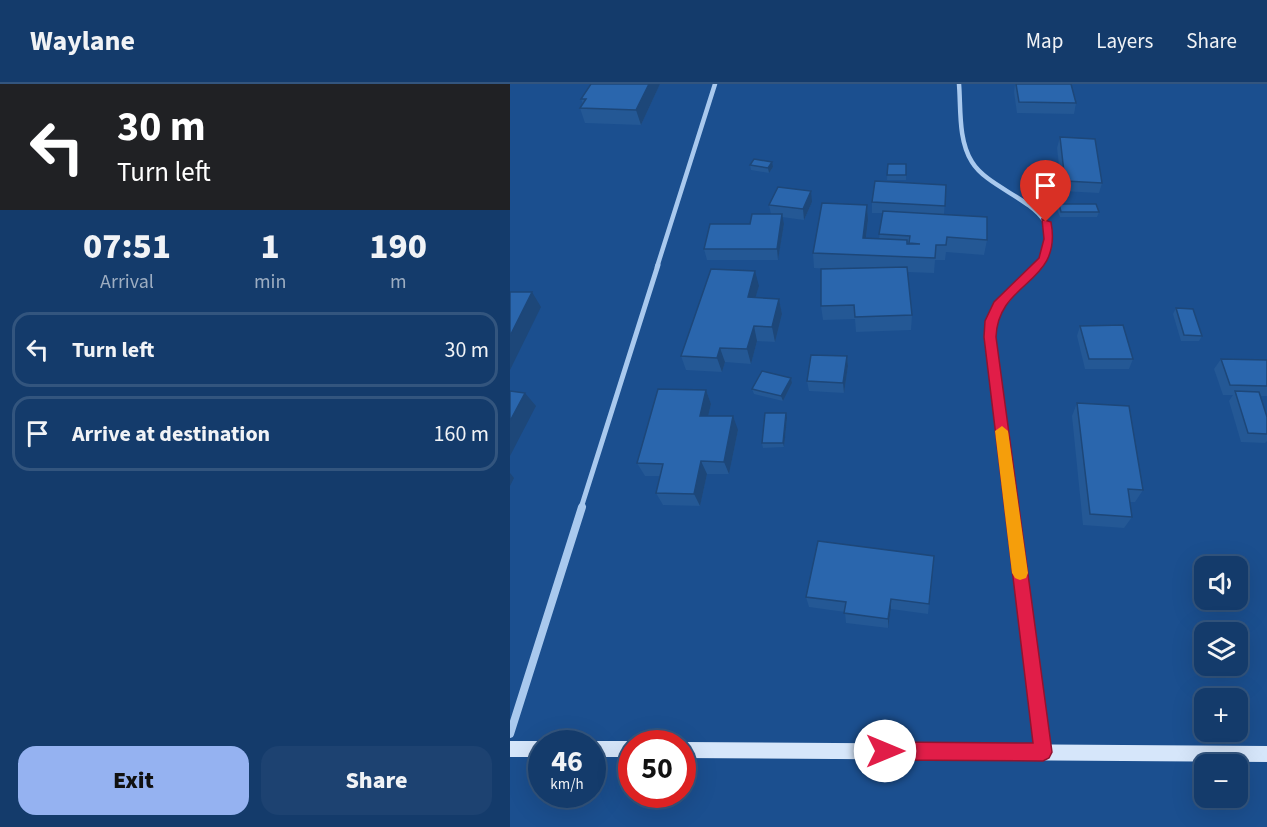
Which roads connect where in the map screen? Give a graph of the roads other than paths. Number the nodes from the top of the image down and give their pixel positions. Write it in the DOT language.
graph roads {
  1 [pos="714,84"];
  2 [pos="959,84"];
  3 [pos="510,734"];
  4 [pos="510,748"];
  5 [pos="528,749"];
  6 [pos="696,750"];
  7 [pos="1043,752"];
  8 [pos="1267,754"];
  1 -- 3 [label="street"];
  2 -- 7 [label="street"];
  4 -- 5 [label="main road"];
  6 -- 7 [label="main road"];
  7 -- 8 [label="main road"];
}
